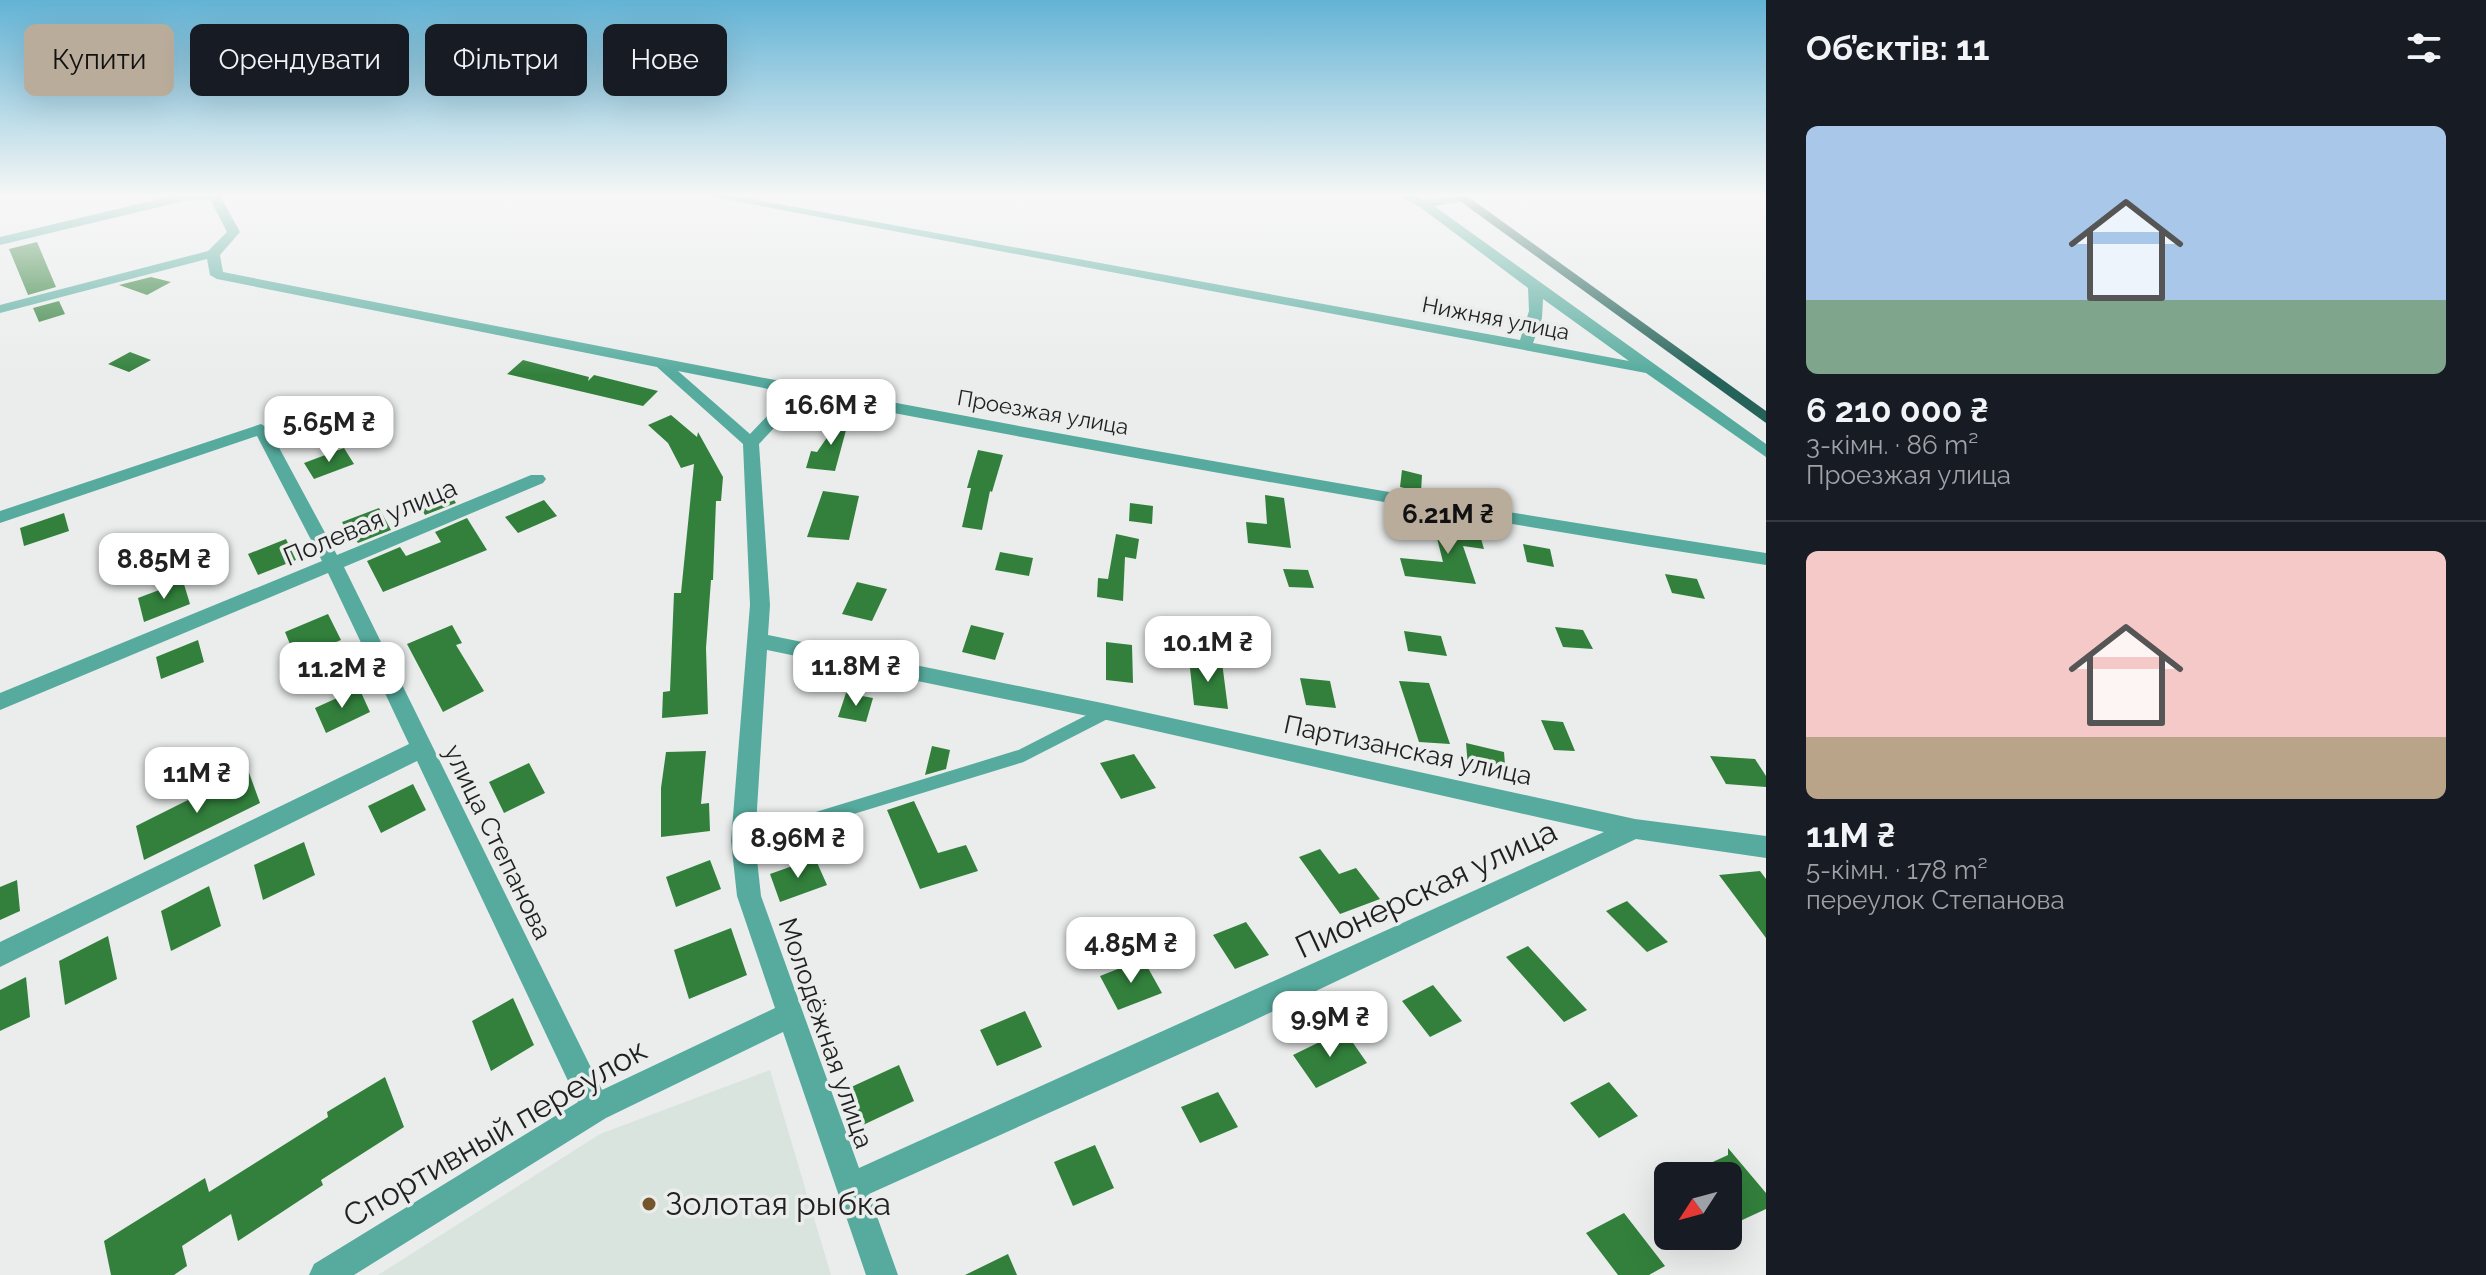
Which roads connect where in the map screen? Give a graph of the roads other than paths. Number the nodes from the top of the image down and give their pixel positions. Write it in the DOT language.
graph roads {
  1 [pos="207,256"];
  2 [pos="213,256"];
  3 [pos="1038,256"];
  4 [pos="1492,256"];
  5 [pos="1541,256"];
  6 [pos="1535,288"];
  7 [pos="0,309"];
  8 [pos="1525,345"];
  9 [pos="663,366"];
  10 [pos="1656,370"];
  11 [pos="801,390"];
  12 [pos="1766,418"];
  13 [pos="751,443"];
  14 [pos="1766,452"];
  15 [pos="537,479"];
  16 [pos="0,517"];
  17 [pos="1766,559"];
  18 [pos="334,566"];
  19 [pos="757,640"];
  20 [pos="0,702"];
  21 [pos="1107,712"];
  22 [pos="422,748"];
  23 [pos="1635,829"];
  24 [pos="743,841"];
  25 [pos="1766,847"];
  26 [pos="0,955"];
  27 [pos="790,1015"];
  28 [pos="596,1108"];
  29 [pos="851,1187"];
  30 [pos="325,1275"];
  31 [pos="882,1275"];
  1 -- 7 [label="street"];
  2 -- 9 [label="street, Проезжая улица"];
  3 -- 8 [label="street, Нижняя улица"];
  4 -- 6 [label="street"];
  5 -- 12 [label="main road"];
  6 -- 8 [label="street"];
  6 -- 10 [label="street"];
  8 -- 10 [label="street, Нижняя улица"];
  9 -- 11 [label="street, Проезжая улица"];
  9 -- 13 [label="street"];
  10 -- 14 [label="street"];
  11 -- 13 [label="street"];
  11 -- 17 [label="street, Проезжая улица"];
  13 -- 19 [label="street, Молодёжная улица"];
  15 -- 18 [label="street, Полевая улица"];
  16 -- 18 [label="street, улица Степанова"];
  18 -- 20 [label="street, Полевая улица"];
  18 -- 22 [label="street, улица Степанова"];
  19 -- 21 [label="street, Партизанская улица"];
  19 -- 24 [label="street, Молодёжная улица"];
  21 -- 23 [label="street, Партизанская улица"];
  21 -- 24 [label="lane"];
  22 -- 26 [label="street"];
  22 -- 28 [label="street, улица Степанова"];
  23 -- 25 [label="street, Партизанская улица"];
  23 -- 29 [label="street, Пионерская улица"];
  24 -- 27 [label="street, Молодёжная улица"];
  27 -- 28 [label="street, Спортивный переулок"];
  27 -- 29 [label="street, Молодёжная улица"];
  28 -- 30 [label="street, Спортивный переулок"];
  29 -- 31 [label="street, Молодёжная улица"];
}
